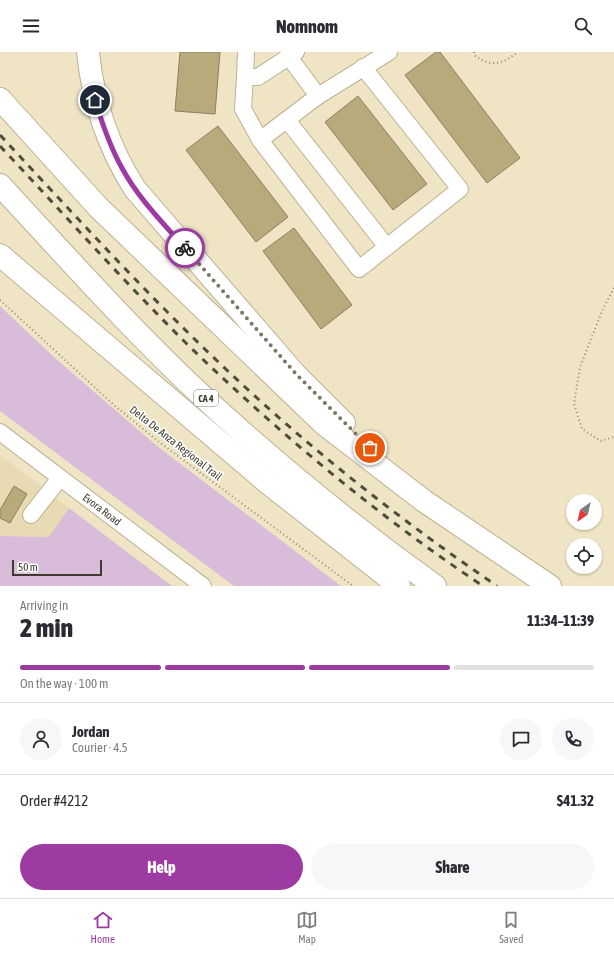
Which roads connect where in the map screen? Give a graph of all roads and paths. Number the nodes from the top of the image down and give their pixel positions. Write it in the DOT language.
graph roads {
  1 [pos="88,52"];
  2 [pos="246,52"];
  3 [pos="389,52"];
  4 [pos="474,52"];
  5 [pos="518,52"];
  6 [pos="293,55"];
  7 [pos="363,67"];
  8 [pos="245,77"];
  9 [pos="318,96"];
  10 [pos="0,99"];
  11 [pos="287,120"];
  12 [pos="260,140"];
  13 [pos="0,185"];
  14 [pos="387,247"];
  15 [pos="0,255"];
  16 [pos="614,288"];
  17 [pos="0,300"];
  18 [pos="0,432"];
  19 [pos="614,437"];
  20 [pos="60,478"];
  21 [pos="424,501"];
  22 [pos="31,515"];
  23 [pos="203,586"];
  24 [pos="353,586"];
  25 [pos="399,586"];
  26 [pos="435,586"];
  27 [pos="550,586"];
  1 -- 21 [label="highway"];
  2 -- 8 [label="street"];
  3 -- 7 [label="street"];
  4 -- 5 [label="path"];
  6 -- 8 [label="street"];
  6 -- 9 [label="street"];
  7 -- 9 [label="street"];
  7 -- 14 [label="street"];
  8 -- 12 [label="street"];
  9 -- 11 [label="street"];
  10 -- 21 [label="highway"];
  11 -- 12 [label="street"];
  11 -- 14 [label="street"];
  12 -- 14 [label="street"];
  13 -- 26 [label="highway, CA 4"];
  15 -- 25 [label="highway"];
  16 -- 19 [label="path"];
  17 -- 24 [label="path, Delta De Anza Regional Trail"];
  18 -- 20 [label="street, Evora Road"];
  20 -- 22 [label="street"];
  20 -- 23 [label="street, Evora Road"];
  21 -- 27 [label="highway"];
}
